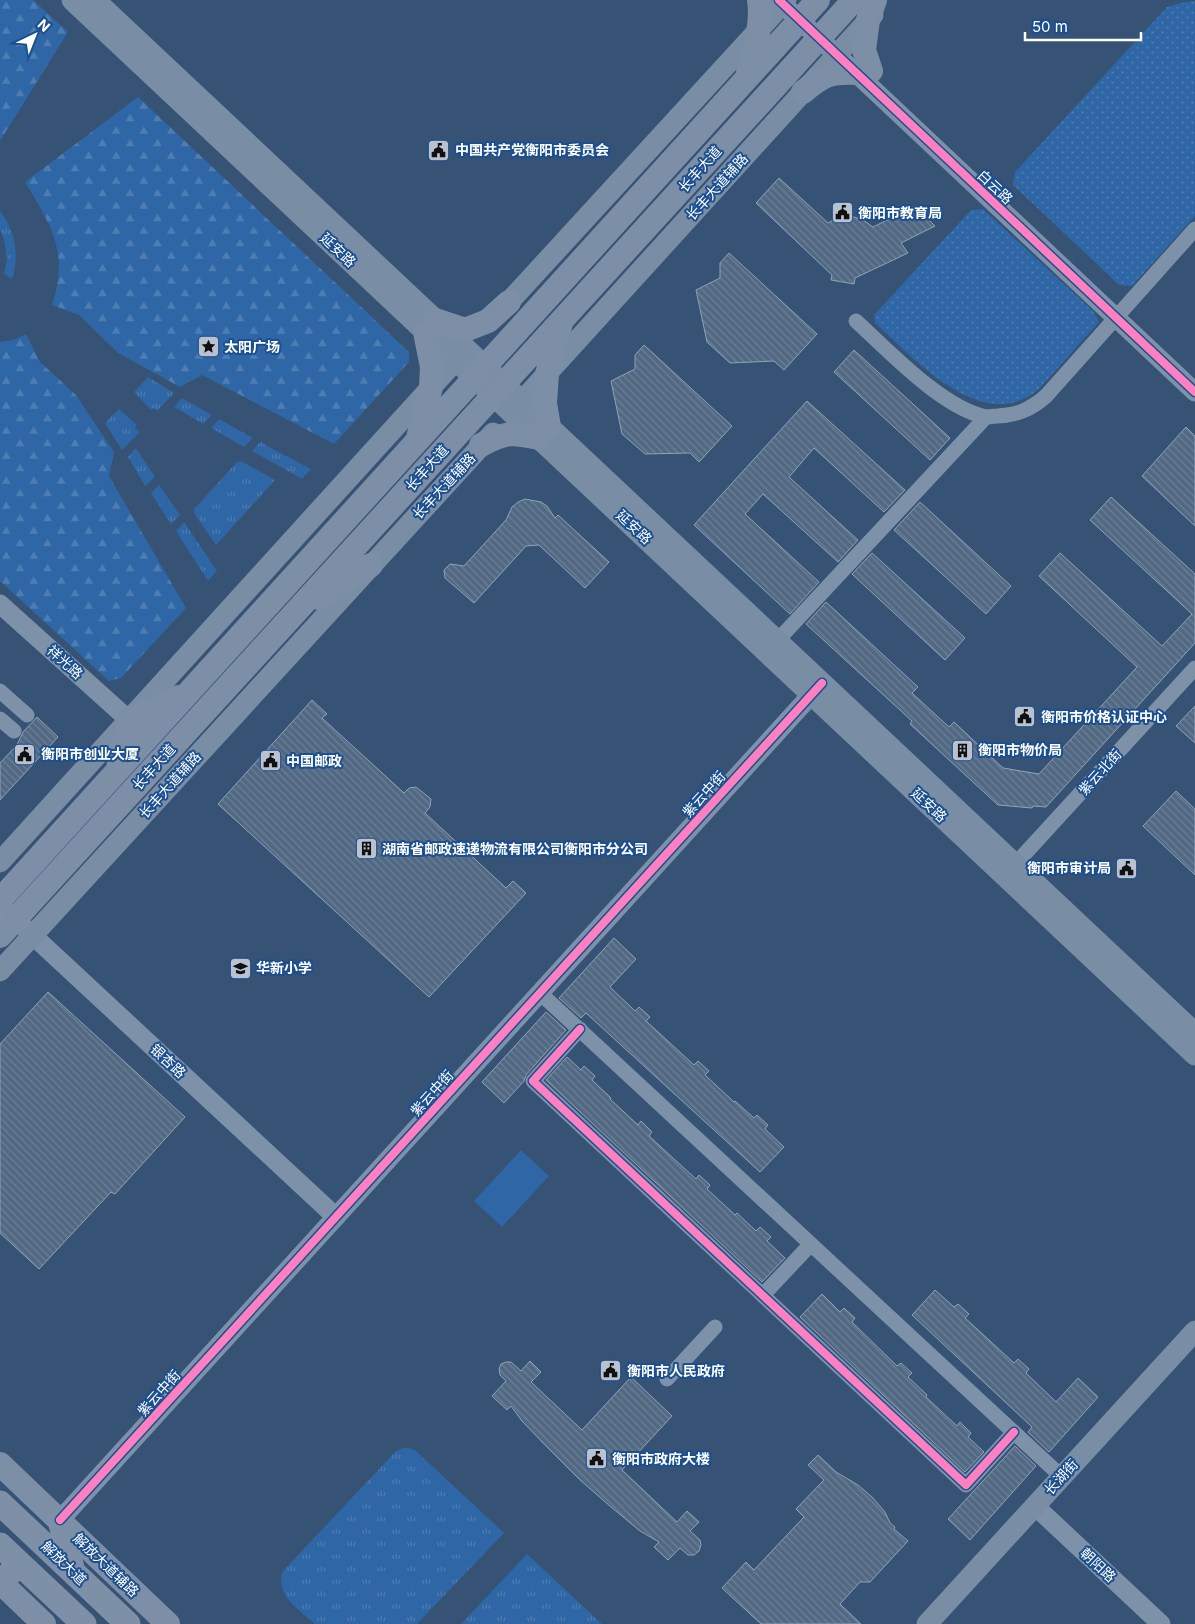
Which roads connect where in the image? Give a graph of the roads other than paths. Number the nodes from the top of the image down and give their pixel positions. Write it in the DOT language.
graph roads {
  1 [pos="72,0"];
  2 [pos="95,0"];
  3 [pos="759,0"];
  4 [pos="854,0"];
  5 [pos="886,0"];
  6 [pos="796,5"];
  7 [pos="872,10"];
  8 [pos="758,30"];
  9 [pos="823,34"];
  10 [pos="841,50"];
  11 [pos="864,72"];
  12 [pos="746,79"];
  13 [pos="803,92"];
  14 [pos="1195,229"];
  15 [pos="509,302"];
  16 [pos="1120,313"];
  17 [pos="562,320"];
  18 [pos="856,321"];
  19 [pos="430,326"];
  20 [pos="461,355"];
  21 [pos="480,372"];
  22 [pos="547,374"];
  23 [pos="1195,375"];
  24 [pos="431,387"];
  25 [pos="498,390"];
  26 [pos="1195,392"];
  27 [pos="517,407"];
  28 [pos="986,417"];
  29 [pos="544,433"];
  30 [pos="417,441"];
  31 [pos="481,445"];
  32 [pos="308,561"];
  33 [pos="371,565"];
  34 [pos="336,587"];
  35 [pos="0,604"];
  36 [pos="777,641"];
  37 [pos="1195,668"];
  38 [pos="817,689"];
  39 [pos="0,690"];
  40 [pos="189,692"];
  41 [pos="27,715"];
  42 [pos="0,719"];
  43 [pos="129,720"];
  44 [pos="14,731"];
  45 [pos="118,770"];
  46 [pos="0,862"];
  47 [pos="1010,870"];
  48 [pos="0,900"];
  49 [pos="5,920"];
  50 [pos="33,935"];
  51 [pos="0,971"];
  52 [pos="540,992"];
  53 [pos="580,1029"];
  54 [pos="1195,1034"];
  55 [pos="1195,1055"];
  56 [pos="336,1217"];
  57 [pos="811,1244"];
  58 [pos="763,1296"];
  59 [pos="715,1327"];
  60 [pos="1195,1331"];
  61 [pos="1195,1346"];
  62 [pos="667,1379"];
  63 [pos="1014,1432"];
  64 [pos="0,1464"];
  65 [pos="1062,1477"];
  66 [pos="0,1503"];
  67 [pos="1039,1509"];
  68 [pos="60,1520"];
  69 [pos="0,1545"];
  70 [pos="19,1563"];
  71 [pos="73,1572"];
  72 [pos="0,1583"];
  73 [pos="44,1624"];
  74 [pos="84,1624"];
  75 [pos="128,1624"];
  76 [pos="168,1624"];
  77 [pos="928,1624"];
  78 [pos="942,1624"];
  79 [pos="1161,1624"];
  1 -- 19 [label="main road, 延安路"];
  2 -- 19 [label="main road, 延安路"];
  3 -- 8 [label="main road"];
  4 -- 9 [label="main road, 长丰大道"];
  5 -- 7 [label="main road, 长丰大道辅路"];
  6 -- 8 [label="main road"];
  6 -- 9 [label="street, 白云路"];
  6 -- 12 [label="main road, 长丰大道"];
  7 -- 10 [label="main road, 长丰大道辅路"];
  7 -- 11 [label="main road"];
  8 -- 12 [label="main road"];
  8 -- 15 [label="main road"];
  9 -- 10 [label="street, 白云路"];
  9 -- 17 [label="main road, 长丰大道"];
  10 -- 11 [label="street, 白云路"];
  10 -- 13 [label="main road, 长丰大道辅路"];
  11 -- 13 [label="main road"];
  11 -- 16 [label="street, 白云路"];
  12 -- 21 [label="main road, 长丰大道"];
  13 -- 22 [label="main road, 长丰大道辅路"];
  14 -- 16 [label="street"];
  15 -- 19 [label="main road"];
  15 -- 20 [label="main road"];
  16 -- 23 [label="street, 白云路"];
  16 -- 26 [label="street, 白云路"];
  16 -- 28 [label="street"];
  17 -- 22 [label="main road"];
  17 -- 25 [label="main road, 长丰大道"];
  18 -- 28 [label="street"];
  19 -- 20 [label="main road, 延安路"];
  19 -- 24 [label="main road"];
  20 -- 21 [label="main road, 延安路"];
  20 -- 24 [label="main road"];
  21 -- 25 [label="main road, 延安路"];
  21 -- 30 [label="main road, 长丰大道"];
  22 -- 27 [label="main road, 长丰大道辅路"];
  22 -- 29 [label="main road"];
  24 -- 30 [label="main road"];
  24 -- 43 [label="main road"];
  25 -- 27 [label="main road, 延安路"];
  25 -- 34 [label="main road, 长丰大道"];
  27 -- 29 [label="main road, 延安路"];
  27 -- 31 [label="main road, 长丰大道辅路"];
  28 -- 36 [label="street"];
  29 -- 31 [label="main road"];
  29 -- 36 [label="main road, 延安路"];
  29 -- 38 [label="main road, 延安路"];
  30 -- 32 [label="main road, 长丰大道"];
  31 -- 33 [label="main road, 长丰大道辅路"];
  32 -- 34 [label="main road"];
  32 -- 40 [label="main road, 长丰大道"];
  33 -- 34 [label="main road"];
  34 -- 49 [label="main road, 长丰大道"];
  34 -- 50 [label="main road, 长丰大道辅路"];
  35 -- 43 [label="street, 祥光路"];
  36 -- 38 [label="main road, 延安路"];
  37 -- 47 [label="street, 紫云北街"];
  38 -- 47 [label="main road, 延安路"];
  38 -- 52 [label="street, 紫云中街"];
  39 -- 41 [label="street"];
  40 -- 43 [label="main road"];
  40 -- 45 [label="main road, 长丰大道"];
  42 -- 44 [label="street"];
  43 -- 45 [label="main road"];
  43 -- 46 [label="main road"];
  45 -- 48 [label="main road, 长丰大道"];
  47 -- 54 [label="main road, 延安路"];
  47 -- 55 [label="main road, 延安路"];
  49 -- 50 [label="street, 银杏路"];
  50 -- 51 [label="main road, 长丰大道辅路"];
  50 -- 56 [label="street, 银杏路"];
  52 -- 53 [label="street"];
  52 -- 56 [label="street, 紫云中街"];
  53 -- 57 [label="street"];
  53 -- 58 [label="street"];
  56 -- 68 [label="street, 紫云中街"];
  57 -- 58 [label="street"];
  57 -- 63 [label="street"];
  58 -- 63 [label="street"];
  59 -- 62 [label="street"];
  60 -- 65 [label="main road, 长湖街"];
  61 -- 67 [label="main road, 长湖街"];
  63 -- 65 [label="street"];
  64 -- 68 [label="main road, 解放大道辅路"];
  65 -- 67 [label="main road, 长湖街"];
  66 -- 71 [label="highway, 解放大道"];
  67 -- 77 [label="main road, 长湖街"];
  67 -- 78 [label="main road, 长湖街"];
  67 -- 79 [label="street, 朝阳路"];
  68 -- 71 [label="highway"];
  68 -- 76 [label="main road, 解放大道辅路"];
  69 -- 70 [label="highway"];
  70 -- 72 [label="highway"];
  70 -- 74 [label="highway"];
  71 -- 75 [label="highway, 解放大道"];
  72 -- 73 [label="main road"];
}
